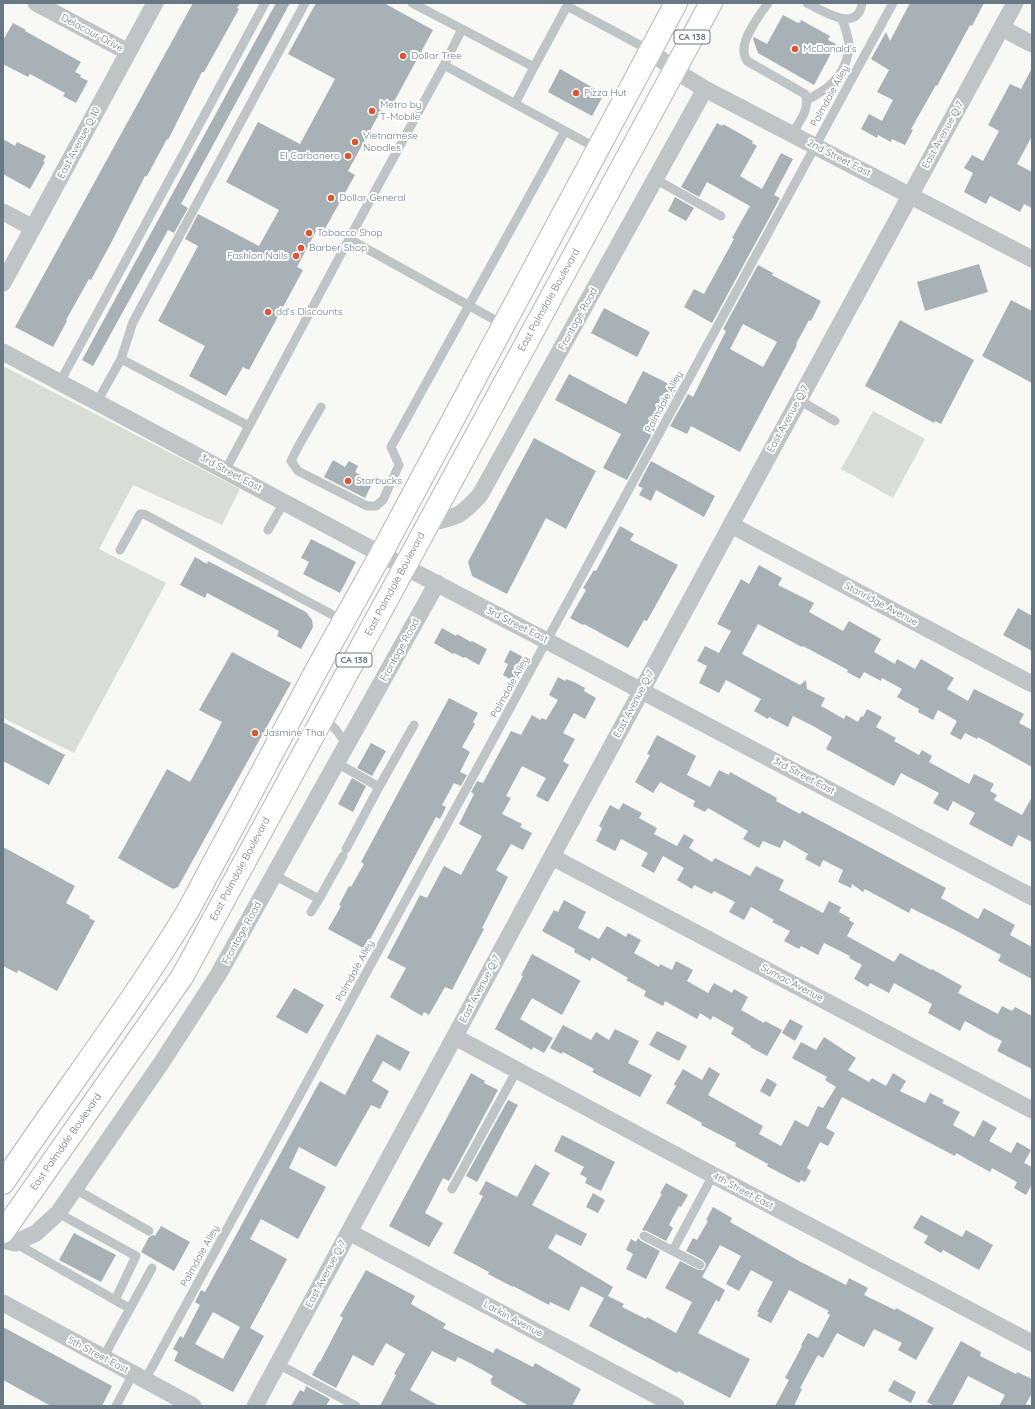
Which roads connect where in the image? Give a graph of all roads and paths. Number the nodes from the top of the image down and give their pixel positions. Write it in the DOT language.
graph roads {
  1 [pos="36,3"];
  2 [pos="155,3"];
  3 [pos="265,3"];
  4 [pos="305,3"];
  5 [pos="412,3"];
  6 [pos="676,3"];
  7 [pos="711,3"];
  8 [pos="768,3"];
  9 [pos="807,3"];
  10 [pos="862,3"];
  11 [pos="893,3"];
  12 [pos="1015,3"];
  13 [pos="566,4"];
  14 [pos="842,19"];
  15 [pos="462,28"];
  16 [pos="1002,28"];
  17 [pos="1032,44"];
  18 [pos="651,51"];
  19 [pos="128,52"];
  20 [pos="444,65"];
  21 [pos="534,67"];
  22 [pos="674,70"];
  23 [pos="705,89"];
  24 [pos="807,100"];
  25 [pos="515,104"];
  26 [pos="565,131"];
  27 [pos="792,134"];
  28 [pos="815,146"];
  29 [pos="598,149"];
  30 [pos="656,179"];
  31 [pos="910,195"];
  32 [pos="3,212"];
  33 [pos="721,216"];
  34 [pos="34,228"];
  35 [pos="349,239"];
  36 [pos="1032,259"];
  37 [pos="3,283"];
  38 [pos="469,306"];
  39 [pos="504,325"];
  40 [pos="3,352"];
  41 [pos="121,359"];
  42 [pos="60,382"];
  43 [pos="799,400"];
  44 [pos="97,402"];
  45 [pos="321,407"];
  46 [pos="836,421"];
  47 [pos="249,426"];
  48 [pos="225,470"];
  49 [pos="284,502"];
  50 [pos="428,523"];
  51 [pos="731,525"];
  52 [pos="268,530"];
  53 [pos="120,550"];
  54 [pos="381,554"];
  55 [pos="405,567"];
  56 [pos="437,583"];
  57 [pos="344,621"];
  58 [pos="548,640"];
  59 [pos="1032,684"];
  60 [pos="641,690"];
  61 [pos="323,716"];
  62 [pos="414,725"];
  63 [pos="347,745"];
  64 [pos="337,763"];
  65 [pos="379,787"];
  66 [pos="552,857"];
  67 [pos="274,875"];
  68 [pos="1032,897"];
  69 [pos="319,898"];
  70 [pos="311,912"];
  71 [pos="455,1037"];
  72 [pos="517,1070"];
  73 [pos="1032,1110"];
  74 [pos="714,1176"];
  75 [pos="3,1182"];
  76 [pos="75,1189"];
  77 [pos="452,1189"];
  78 [pos="58,1213"];
  79 [pos="149,1231"];
  80 [pos="349,1232"];
  81 [pos="644,1236"];
  82 [pos="7,1238"];
  83 [pos="673,1250"];
  84 [pos="700,1265"];
  85 [pos="152,1268"];
  86 [pos="115,1300"];
  87 [pos="3,1303"];
  88 [pos="129,1308"];
  89 [pos="1032,1343"];
  90 [pos="103,1358"];
  91 [pos="278,1364"];
  92 [pos="139,1377"];
  93 [pos="116,1406"];
  94 [pos="193,1406"];
  95 [pos="255,1406"];
  96 [pos="356,1406"];
  97 [pos="676,1406"];
  1 -- 19 [label="street, Delacour Drive"];
  2 -- 19 [label="street, East Avenue Q 10"];
  3 -- 42 [label="lane"];
  4 -- 41 [label="lane"];
  5 -- 15 [label="lane"];
  6 -- 18 [label="highway, CA 138"];
  7 -- 22 [label="highway, East Palmdale Boulevard / CA 138"];
  8 -- 24 [label="lane"];
  9 -- 14 [label="lane"];
  10 -- 14 [label="lane"];
  11 -- 28 [label="lane, Palmdale Alley"];
  12 -- 16 [label="street, East Avenue Q 7"];
  13 -- 18 [label="lane"];
  13 -- 21 [label="lane"];
  14 -- 24 [label="lane"];
  15 -- 20 [label="lane"];
  15 -- 21 [label="lane"];
  16 -- 17 [label="street"];
  16 -- 31 [label="street, East Avenue Q 7"];
  18 -- 22 [label="street, 2nd Street East"];
  18 -- 29 [label="highway, CA 138"];
  19 -- 34 [label="street, East Avenue Q 10"];
  20 -- 25 [label="lane"];
  20 -- 35 [label="lane"];
  21 -- 25 [label="lane"];
  22 -- 23 [label="street, 2nd Street East"];
  22 -- 50 [label="highway, East Palmdale Boulevard / CA 138"];
  23 -- 27 [label="street, 2nd Street East"];
  23 -- 30 [label="street, Frontage Road"];
  24 -- 27 [label="lane"];
  25 -- 26 [label="lane"];
  26 -- 29 [label="lane"];
  26 -- 38 [label="lane"];
  27 -- 28 [label="street, 2nd Street East"];
  28 -- 31 [label="street, 2nd Street East"];
  28 -- 58 [label="lane, Palmdale Alley"];
  29 -- 39 [label="highway, CA 138"];
  30 -- 33 [label="lane"];
  30 -- 50 [label="street, Frontage Road"];
  31 -- 36 [label="street, 2nd Street East"];
  31 -- 43 [label="street, East Avenue Q 7"];
  32 -- 34 [label="street"];
  34 -- 37 [label="street, East Avenue Q 10"];
  35 -- 38 [label="lane"];
  35 -- 47 [label="lane"];
  38 -- 39 [label="lane"];
  38 -- 45 [label="lane"];
  39 -- 54 [label="highway, CA 138"];
  40 -- 42 [label="street, 3rd Street East"];
  41 -- 44 [label="lane"];
  41 -- 47 [label="lane"];
  42 -- 44 [label="street, 3rd Street East"];
  43 -- 46 [label="lane"];
  43 -- 51 [label="street, East Avenue Q 7"];
  44 -- 48 [label="street, 3rd Street East"];
  47 -- 48 [label="lane"];
  48 -- 49 [label="street, 3rd Street East"];
  49 -- 52 [label="lane"];
  49 -- 54 [label="street, 3rd Street East"];
  50 -- 55 [label="highway, East Palmdale Boulevard / CA 138"];
  51 -- 59 [label="street, Stanridge Avenue"];
  51 -- 60 [label="street, East Avenue Q 7"];
  53 -- 57 [label="lane"];
  54 -- 55 [label="street, 3rd Street East"];
  54 -- 57 [label="highway, CA 138"];
  55 -- 56 [label="street, 3rd Street East"];
  55 -- 61 [label="highway, East Palmdale Boulevard / CA 138"];
  56 -- 58 [label="street, 3rd Street East"];
  56 -- 63 [label="street, Frontage Road"];
  57 -- 75 [label="highway, CA 138"];
  58 -- 60 [label="street, 3rd Street East"];
  58 -- 92 [label="lane, Palmdale Alley"];
  60 -- 66 [label="street, East Avenue Q 7"];
  60 -- 68 [label="street, 3rd Street East"];
  61 -- 63 [label="lane"];
  61 -- 82 [label="highway, East Palmdale Boulevard / CA 138"];
  62 -- 65 [label="lane"];
  63 -- 64 [label="street, Frontage Road"];
  64 -- 65 [label="lane"];
  64 -- 67 [label="street, Frontage Road"];
  65 -- 69 [label="lane"];
  66 -- 71 [label="street, East Avenue Q 7"];
  66 -- 73 [label="street, Sumac Avenue"];
  67 -- 69 [label="lane"];
  67 -- 76 [label="street, Frontage Road"];
  69 -- 70 [label="lane"];
  71 -- 72 [label="street, 4th Street East"];
  71 -- 80 [label="street, East Avenue Q 7"];
  72 -- 74 [label="street, 4th Street East"];
  72 -- 77 [label="lane"];
  74 -- 83 [label="lane"];
  74 -- 89 [label="street, 4th Street East"];
  76 -- 78 [label="street, Frontage Road"];
  76 -- 79 [label="lane"];
  78 -- 82 [label="street, Frontage Road"];
  78 -- 86 [label="lane"];
  80 -- 91 [label="street, East Avenue Q 7"];
  80 -- 97 [label="street, Larkin Avenue"];
  81 -- 83 [label="lane"];
  82 -- 86 [label="lane"];
  83 -- 84 [label="lane"];
  85 -- 88 [label="lane"];
  86 -- 88 [label="lane"];
  87 -- 90 [label="street, 5th Street East"];
  88 -- 90 [label="lane"];
  90 -- 92 [label="street, 5th Street East"];
  91 -- 95 [label="street, East Avenue Q 7"];
  91 -- 96 [label="lane"];
  92 -- 93 [label="lane, Palmdale Alley"];
  92 -- 94 [label="street, 5th Street East"];
}
